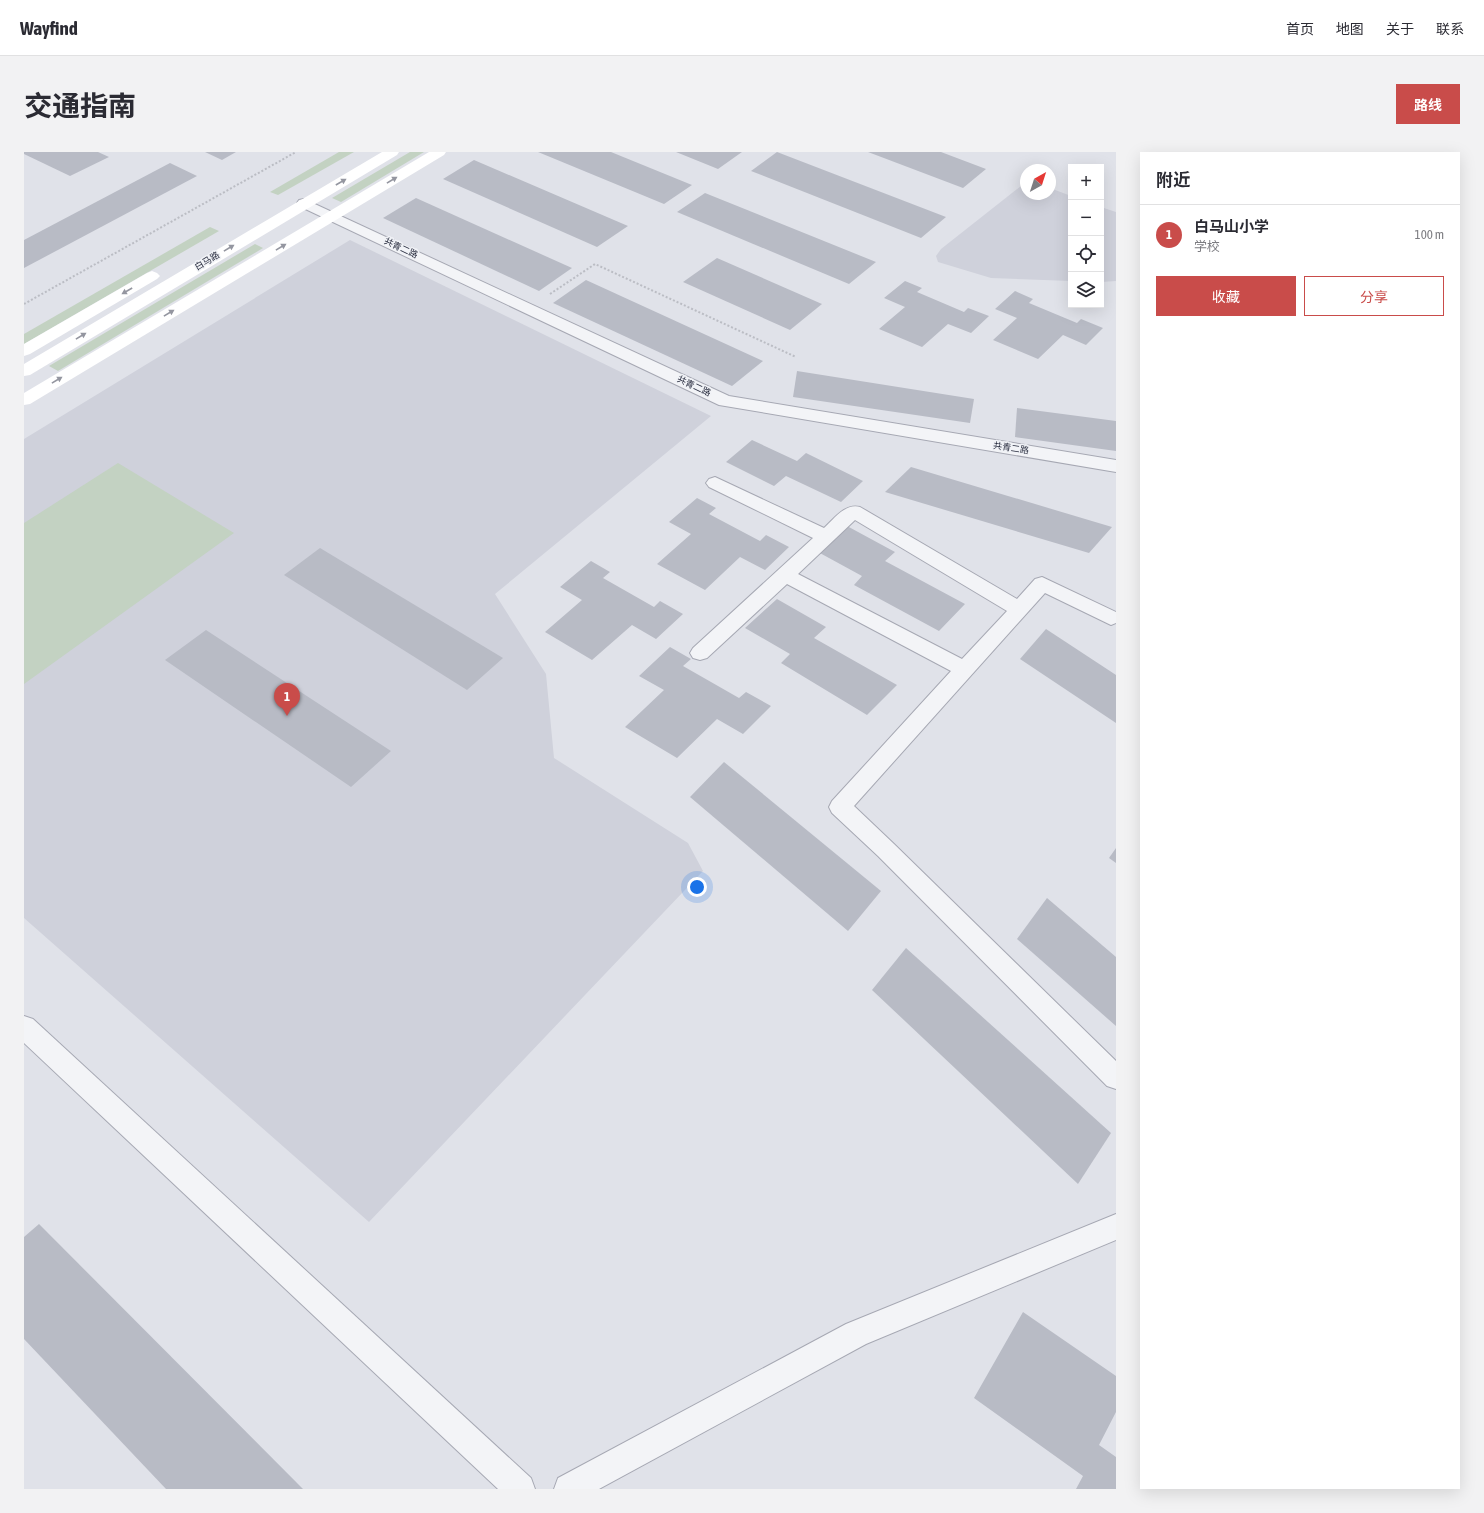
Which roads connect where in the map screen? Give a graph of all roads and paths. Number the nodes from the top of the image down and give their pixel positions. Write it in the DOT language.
graph roads {
  1 [pos="296,152"];
  2 [pos="366,152"];
  3 [pos="392,152"];
  4 [pos="439,152"];
  5 [pos="304,203"];
  6 [pos="332,216"];
  7 [pos="226,233"];
  8 [pos="166,269"];
  9 [pos="24,304"];
  10 [pos="528,308"];
  11 [pos="24,351"];
  12 [pos="796,357"];
  13 [pos="24,371"];
  14 [pos="24,400"];
  15 [pos="1116,466"];
  16 [pos="715,483"];
  17 [pos="826,537"];
  18 [pos="785,575"];
  19 [pos="1019,609"];
  20 [pos="1114,615"];
  21 [pos="700,653"];
  22 [pos="965,669"];
  23 [pos="24,1027"];
  24 [pos="1116,1078"];
  25 [pos="1116,1227"];
  26 [pos="520,1489"];
  27 [pos="569,1489"];
  1 -- 9 [label="path"];
  2 -- 7 [label="street"];
  5 -- 3 [label="street, 白马路, one-way"];
  6 -- 4 [label="street, one-way"];
  5 -- 6 [label="street, 共青二路"];
  13 -- 5 [label="street, 白马路, one-way"];
  6 -- 10 [label="street, 共青二路"];
  14 -- 6 [label="street, one-way"];
  8 -- 11 [label="street, one-way"];
  10 -- 12 [label="path"];
  10 -- 15 [label="street, 共青二路"];
  16 -- 17 [label="street"];
  17 -- 18 [label="street"];
  17 -- 19 [label="street"];
  18 -- 21 [label="street"];
  18 -- 22 [label="street"];
  19 -- 20 [label="street"];
  19 -- 22 [label="street"];
  22 -- 24 [label="street"];
  23 -- 26 [label="street"];
  25 -- 27 [label="street"];
}
